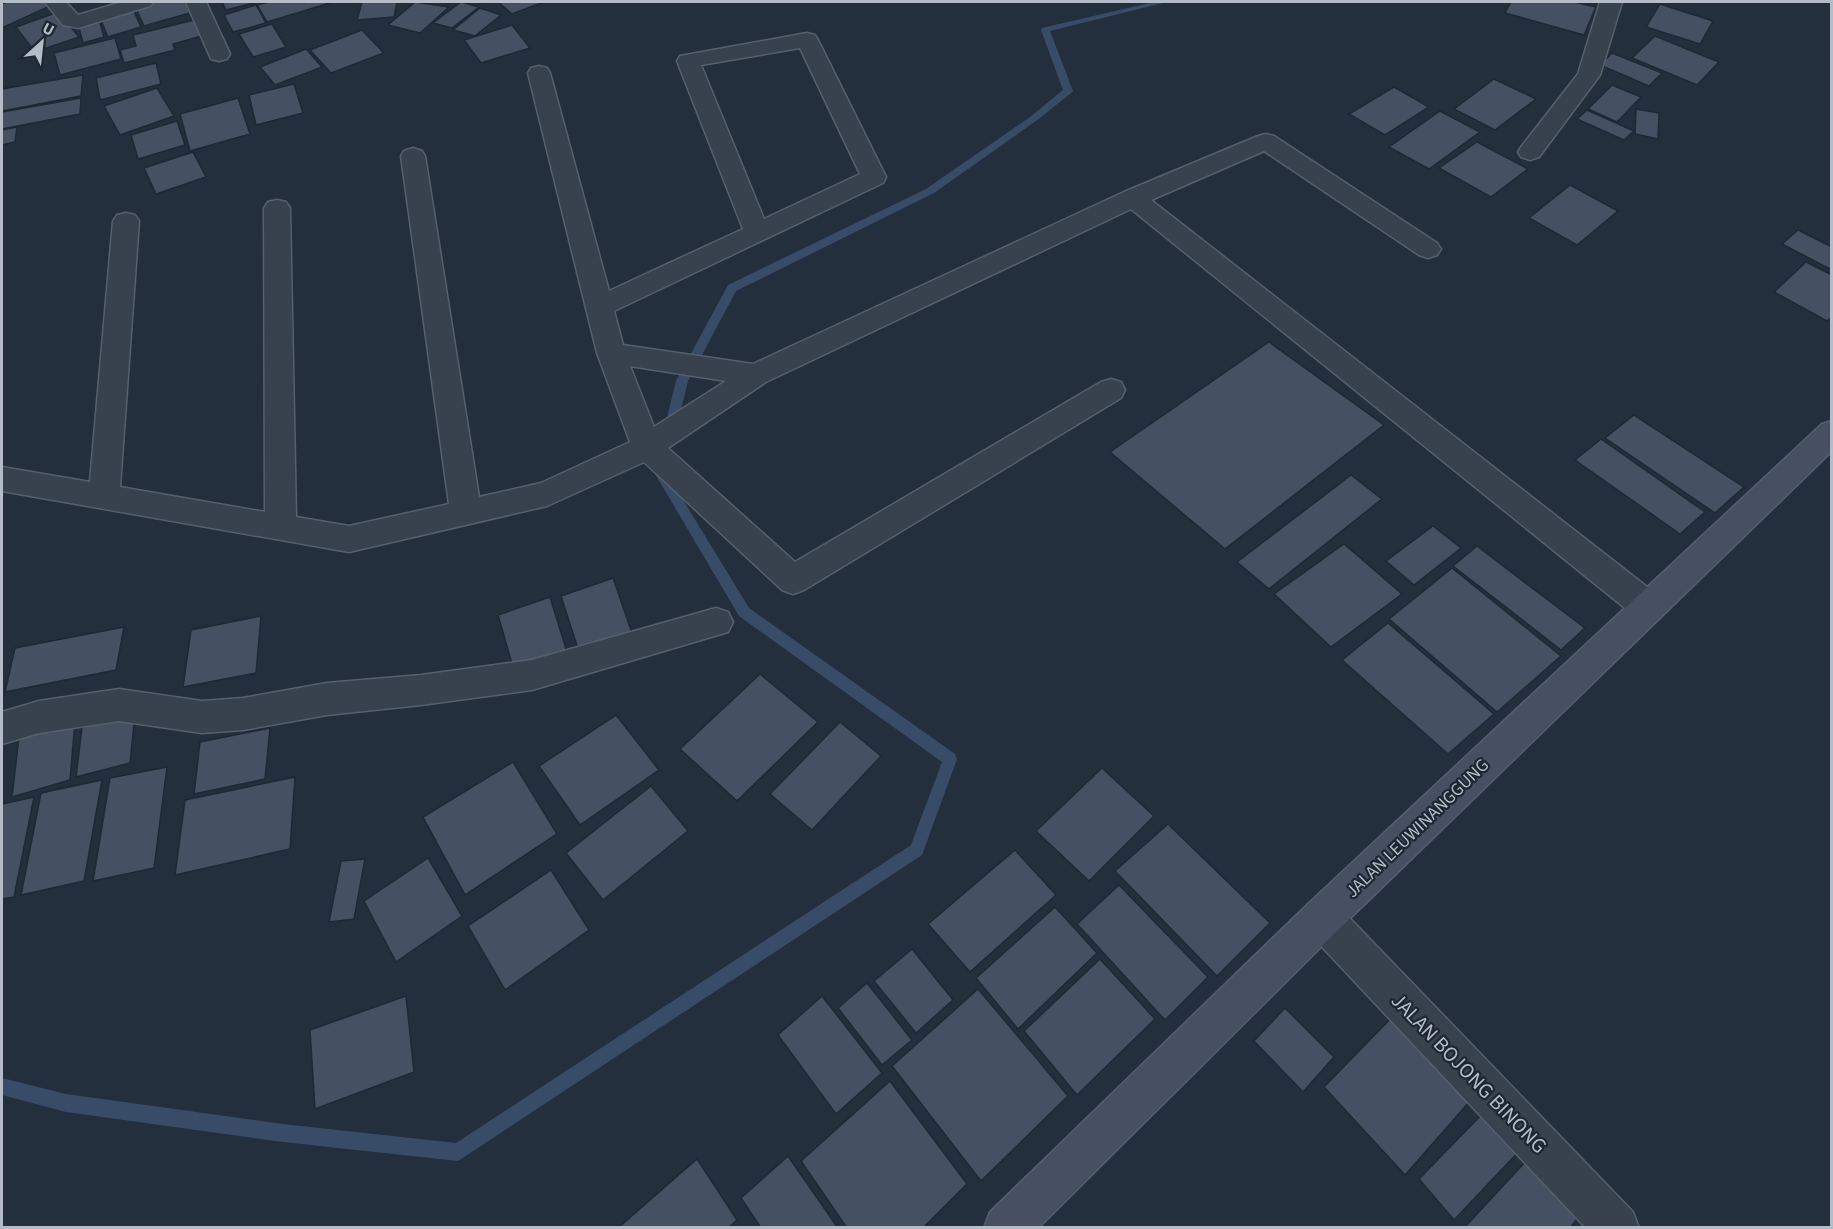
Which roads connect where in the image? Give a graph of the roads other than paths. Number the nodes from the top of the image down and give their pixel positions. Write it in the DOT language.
graph roads {
  1 [pos="55,2"];
  2 [pos="143,2"];
  3 [pos="196,2"];
  4 [pos="1611,2"];
  5 [pos="219,54"];
  6 [pos="539,73"];
  7 [pos="1530,152"];
  8 [pos="412,156"];
  9 [pos="1133,198"];
  10 [pos="277,208"];
  11 [pos="126,221"];
  12 [pos="757,233"];
  13 [pos="1428,249"];
  14 [pos="599,307"];
  15 [pos="611,353"];
  16 [pos="756,375"];
  17 [pos="1111,390"];
  18 [pos="1832,432"];
  19 [pos="647,447"];
  20 [pos="2,479"];
  21 [pos="104,496"];
  22 [pos="466,512"];
  23 [pos="281,527"];
  24 [pos="1648,607"];
  25 [pos="716,622"];
  26 [pos="2,728"];
  27 [pos="1322,918"];
  28 [pos="1006,1227"];
  29 [pos="1617,1227"];
  1 -- 2 [label="street"];
  3 -- 5 [label="street"];
  4 -- 7 [label="street"];
  6 -- 14 [label="street"];
  8 -- 22 [label="street"];
  9 -- 13 [label="street"];
  9 -- 16 [label="street"];
  9 -- 24 [label="street"];
  10 -- 23 [label="street"];
  11 -- 21 [label="street"];
  12 -- 12 [label="street"];
  12 -- 14 [label="street"];
  14 -- 15 [label="street"];
  15 -- 16 [label="street"];
  15 -- 19 [label="street"];
  16 -- 19 [label="street"];
  17 -- 19 [label="street"];
  18 -- 24 [label="main road, JALAN LEUWINANGGUNG"];
  19 -- 22 [label="street"];
  20 -- 21 [label="street"];
  21 -- 23 [label="street"];
  22 -- 23 [label="street"];
  24 -- 27 [label="main road, JALAN LEUWINANGGUNG"];
  25 -- 26 [label="street"];
  27 -- 28 [label="main road, JALAN LEUWINANGGUNG"];
  27 -- 29 [label="street, JALAN BOJONG BINONG"];
}
